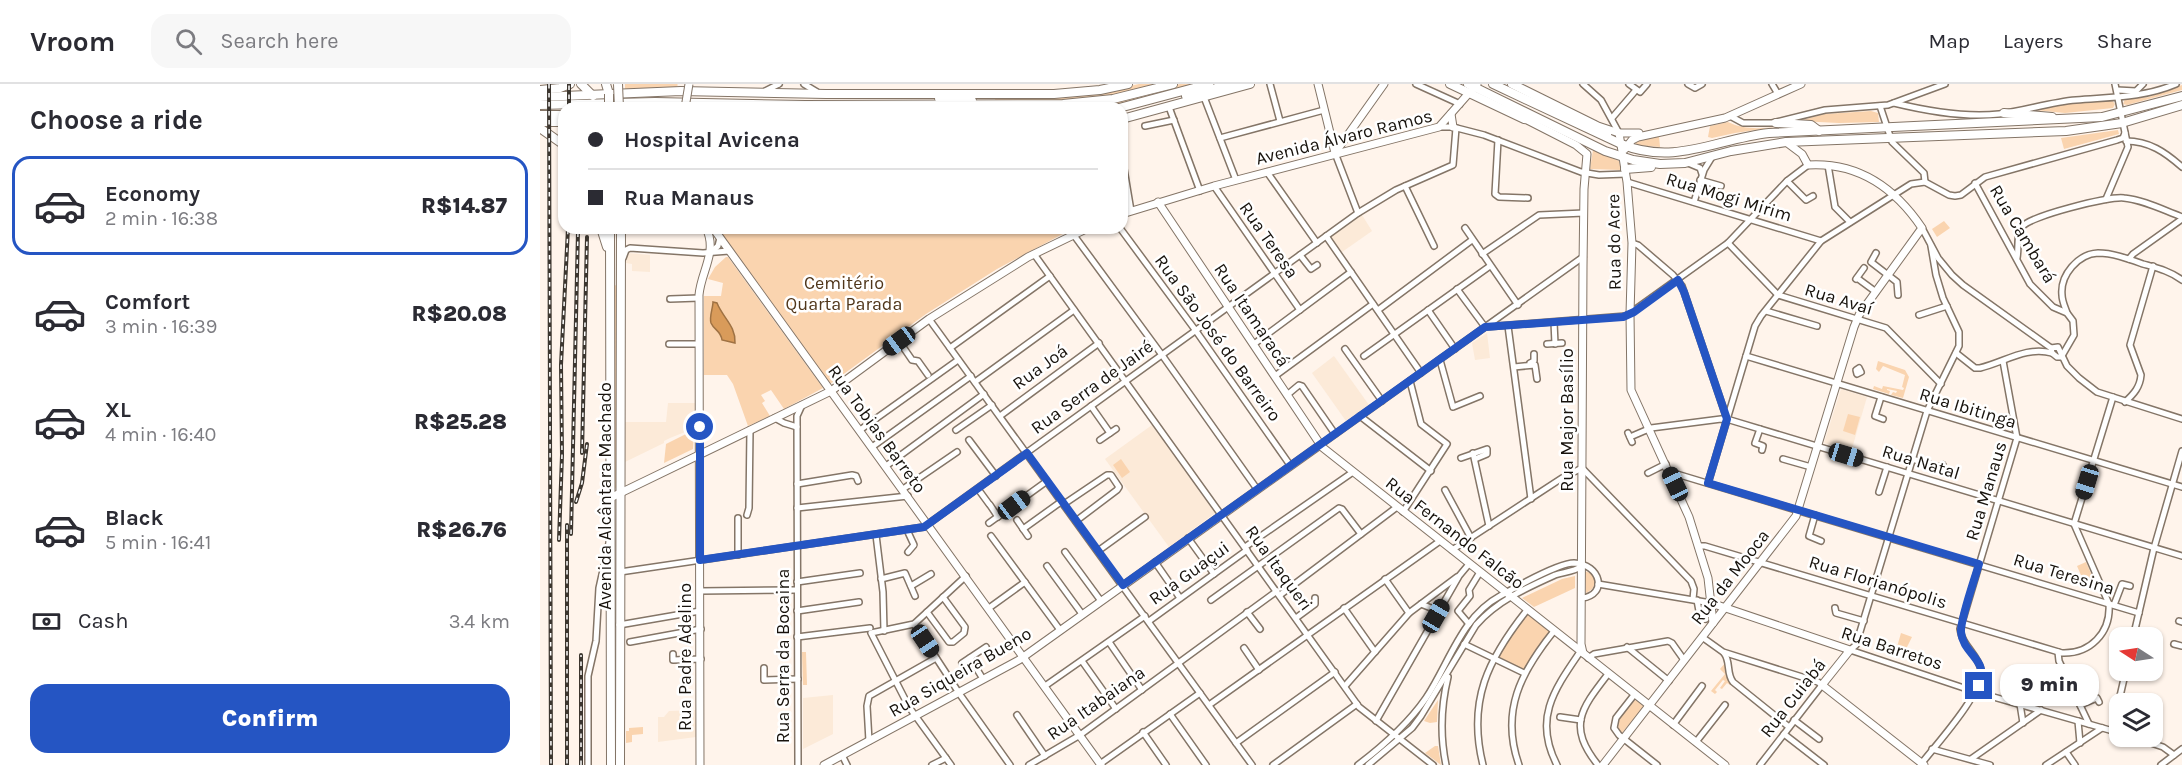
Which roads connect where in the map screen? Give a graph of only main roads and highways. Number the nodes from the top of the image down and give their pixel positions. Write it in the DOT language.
graph roads {
  1 [pos="570,84"];
  2 [pos="581,84"];
  3 [pos="607,84"];
  4 [pos="618,84"];
  5 [pos="656,84"];
  6 [pos="683,84"];
  7 [pos="1128,84"];
  8 [pos="1173,84"];
  9 [pos="1209,84"];
  10 [pos="1230,84"];
  11 [pos="1250,84"];
  12 [pos="1318,84"];
  13 [pos="1384,84"];
  14 [pos="1450,84"];
  15 [pos="1493,84"];
  16 [pos="1512,84"];
  17 [pos="1801,84"];
  18 [pos="692,87"];
  19 [pos="1472,87"];
  20 [pos="540,90"];
  21 [pos="638,94"];
  22 [pos="875,94"];
  23 [pos="567,96"];
  24 [pos="595,96"];
  25 [pos="2182,96"];
  26 [pos="540,99"];
  27 [pos="609,102"];
  28 [pos="619,102"];
  29 [pos="688,102"];
  30 [pos="987,102"];
  31 [pos="1082,102"];
  32 [pos="1141,103"];
  33 [pos="540,105"];
  34 [pos="558,105"];
  35 [pos="2182,105"];
  36 [pos="1128,106"];
  37 [pos="2004,113"];
  38 [pos="1451,114"];
  39 [pos="540,115"];
  40 [pos="558,115"];
  41 [pos="1128,117"];
  42 [pos="1524,118"];
  43 [pos="2068,119"];
  44 [pos="540,122"];
  45 [pos="558,122"];
  46 [pos="1776,123"];
  47 [pos="1550,124"];
  48 [pos="1594,125"];
  49 [pos="540,128"];
  50 [pos="1454,128"];
  51 [pos="1819,131"];
  52 [pos="1618,133"];
  53 [pos="1648,134"];
  54 [pos="1347,136"];
  55 [pos="558,141"];
  56 [pos="1786,142"];
  57 [pos="1352,149"];
  58 [pos="1623,150"];
  59 [pos="1335,153"];
  60 [pos="1660,164"];
  61 [pos="1626,175"];
  62 [pos="1158,202"];
  63 [pos="1128,213"];
  64 [pos="604,234"];
  65 [pos="610,234"];
  66 [pos="621,234"];
  67 [pos="708,234"];
  68 [pos="718,234"];
  69 [pos="1078,234"];
  70 [pos="1075,235"];
  71 [pos="611,272"];
  72 [pos="831,391"];
  73 [pos="788,412"];
  74 [pos="797,416"];
  75 [pos="1320,445"];
  76 [pos="700,455"];
  77 [pos="620,493"];
  78 [pos="610,498"];
  79 [pos="1711,603"];
  80 [pos="1726,607"];
  81 [pos="1710,621"];
  82 [pos="1581,638"];
  83 [pos="1571,645"];
  84 [pos="1850,650"];
  85 [pos="1584,655"];
  86 [pos="1024,656"];
  87 [pos="1649,706"];
  88 [pos="1100,764"];
  89 [pos="1922,764"];
  90 [pos="611,765"];
  91 [pos="620,765"];
  92 [pos="700,765"];
  93 [pos="824,765"];
  94 [pos="1601,765"];
  95 [pos="1725,765"];
  1 -- 20 [label="highway"];
  2 -- 24 [label="highway"];
  3 -- 27 [label="highway, bridge"];
  4 -- 28 [label="highway, bridge"];
  5 -- 21 [label="highway"];
  6 -- 18 [label="highway"];
  7 -- 22 [label="highway"];
  8 -- 31 [label="highway"];
  9 -- 32 [label="highway"];
  10 -- 32 [label="highway"];
  11 -- 41 [label="highway"];
  12 -- 59 [label="main road"];
  13 -- 54 [label="main road"];
  14 -- 19 [label="highway"];
  15 -- 58 [label="highway"];
  16 -- 48 [label="highway"];
  17 -- 53 [label="main road"];
  18 -- 21 [label="highway"];
  18 -- 22 [label="highway"];
  18 -- 29 [label="main road, bridge"];
  19 -- 38 [label="main road"];
  19 -- 42 [label="highway"];
  19 -- 47 [label="highway"];
  20 -- 23 [label="highway"];
  21 -- 24 [label="highway"];
  22 -- 30 [label="highway"];
  23 -- 24 [label="highway"];
  23 -- 26 [label="highway"];
  25 -- 43 [label="highway"];
  32 -- 36 [label="highway"];
  33 -- 34 [label="highway"];
  35 -- 56 [label="highway"];
  37 -- 43 [label="highway"];
  38 -- 50 [label="main road"];
  38 -- 57 [label="main road, Avenida Álvaro Ramos"];
  39 -- 40 [label="highway"];
  42 -- 47 [label="highway"];
  42 -- 82 [label="main road, Rua Major Basílio"];
  43 -- 51 [label="highway"];
  44 -- 45 [label="highway"];
  46 -- 51 [label="highway"];
  47 -- 58 [label="highway"];
  48 -- 52 [label="main road"];
  48 -- 58 [label="highway"];
  49 -- 55 [label="highway"];
  51 -- 58 [label="highway"];
  52 -- 53 [label="main road"];
  52 -- 58 [label="main road, Rua do Acre"];
  53 -- 58 [label="main road"];
  54 -- 57 [label="main road"];
  54 -- 59 [label="main road"];
  56 -- 60 [label="highway"];
  56 -- 80 [label="main road, Rua da Mooca"];
  57 -- 59 [label="main road, Avenida Álvaro Ramos"];
  58 -- 60 [label="highway"];
  58 -- 61 [label="main road, Rua do Acre"];
  59 -- 62 [label="main road, Avenida Álvaro Ramos"];
  60 -- 61 [label="highway"];
  61 -- 79 [label="main road, Rua do Acre"];
  62 -- 63 [label="main road, Avenida Álvaro Ramos"];
  62 -- 75 [label="main road, Rua Itamaracá"];
  64 -- 71 [label="highway"];
  65 -- 71 [label="highway, Avenida Alcântara Machado"];
  66 -- 77 [label="highway, Avenida Alcântara Machado"];
  67 -- 76 [label="main road, Rua Padre Adelino"];
  68 -- 72 [label="main road, Rua Tobias Barreto"];
  69 -- 70 [label="main road"];
  70 -- 72 [label="main road"];
  71 -- 78 [label="highway, Avenida Alcântara Machado"];
  72 -- 73 [label="main road"];
  72 -- 86 [label="main road, Rua Tobias Barreto"];
  73 -- 74 [label="main road"];
  73 -- 76 [label="main road"];
  75 -- 83 [label="main road, Rua Fernando Falcão"];
  75 -- 86 [label="main road, Rua Siqueira Bueno"];
  76 -- 77 [label="main road"];
  76 -- 92 [label="main road, Rua Padre Adelino"];
  77 -- 78 [label="main road"];
  77 -- 91 [label="highway, Avenida Alcântara Machado"];
  78 -- 90 [label="highway, Avenida Alcântara Machado"];
  79 -- 80 [label="main road, Rua Barretos"];
  79 -- 81 [label="main road, Rua do Acre"];
  80 -- 81 [label="main road, Rua da Mooca"];
  80 -- 84 [label="main road, Rua Barretos"];
  81 -- 87 [label="main road, Rua da Mooca"];
  82 -- 83 [label="main road"];
  82 -- 85 [label="main road, Rua Major Basílio"];
  83 -- 85 [label="main road, Rua Fernando Falcão"];
  84 -- 89 [label="main road, Rua Cuiabá"];
  85 -- 87 [label="main road, Rua Fernando Falcão"];
  86 -- 88 [label="main road, Rua Tobias Barreto"];
  86 -- 93 [label="main road, Rua Siqueira Bueno"];
  87 -- 94 [label="main road, Rua da Mooca"];
  87 -- 95 [label="main road, Rua Fernando Falcão"];
}
